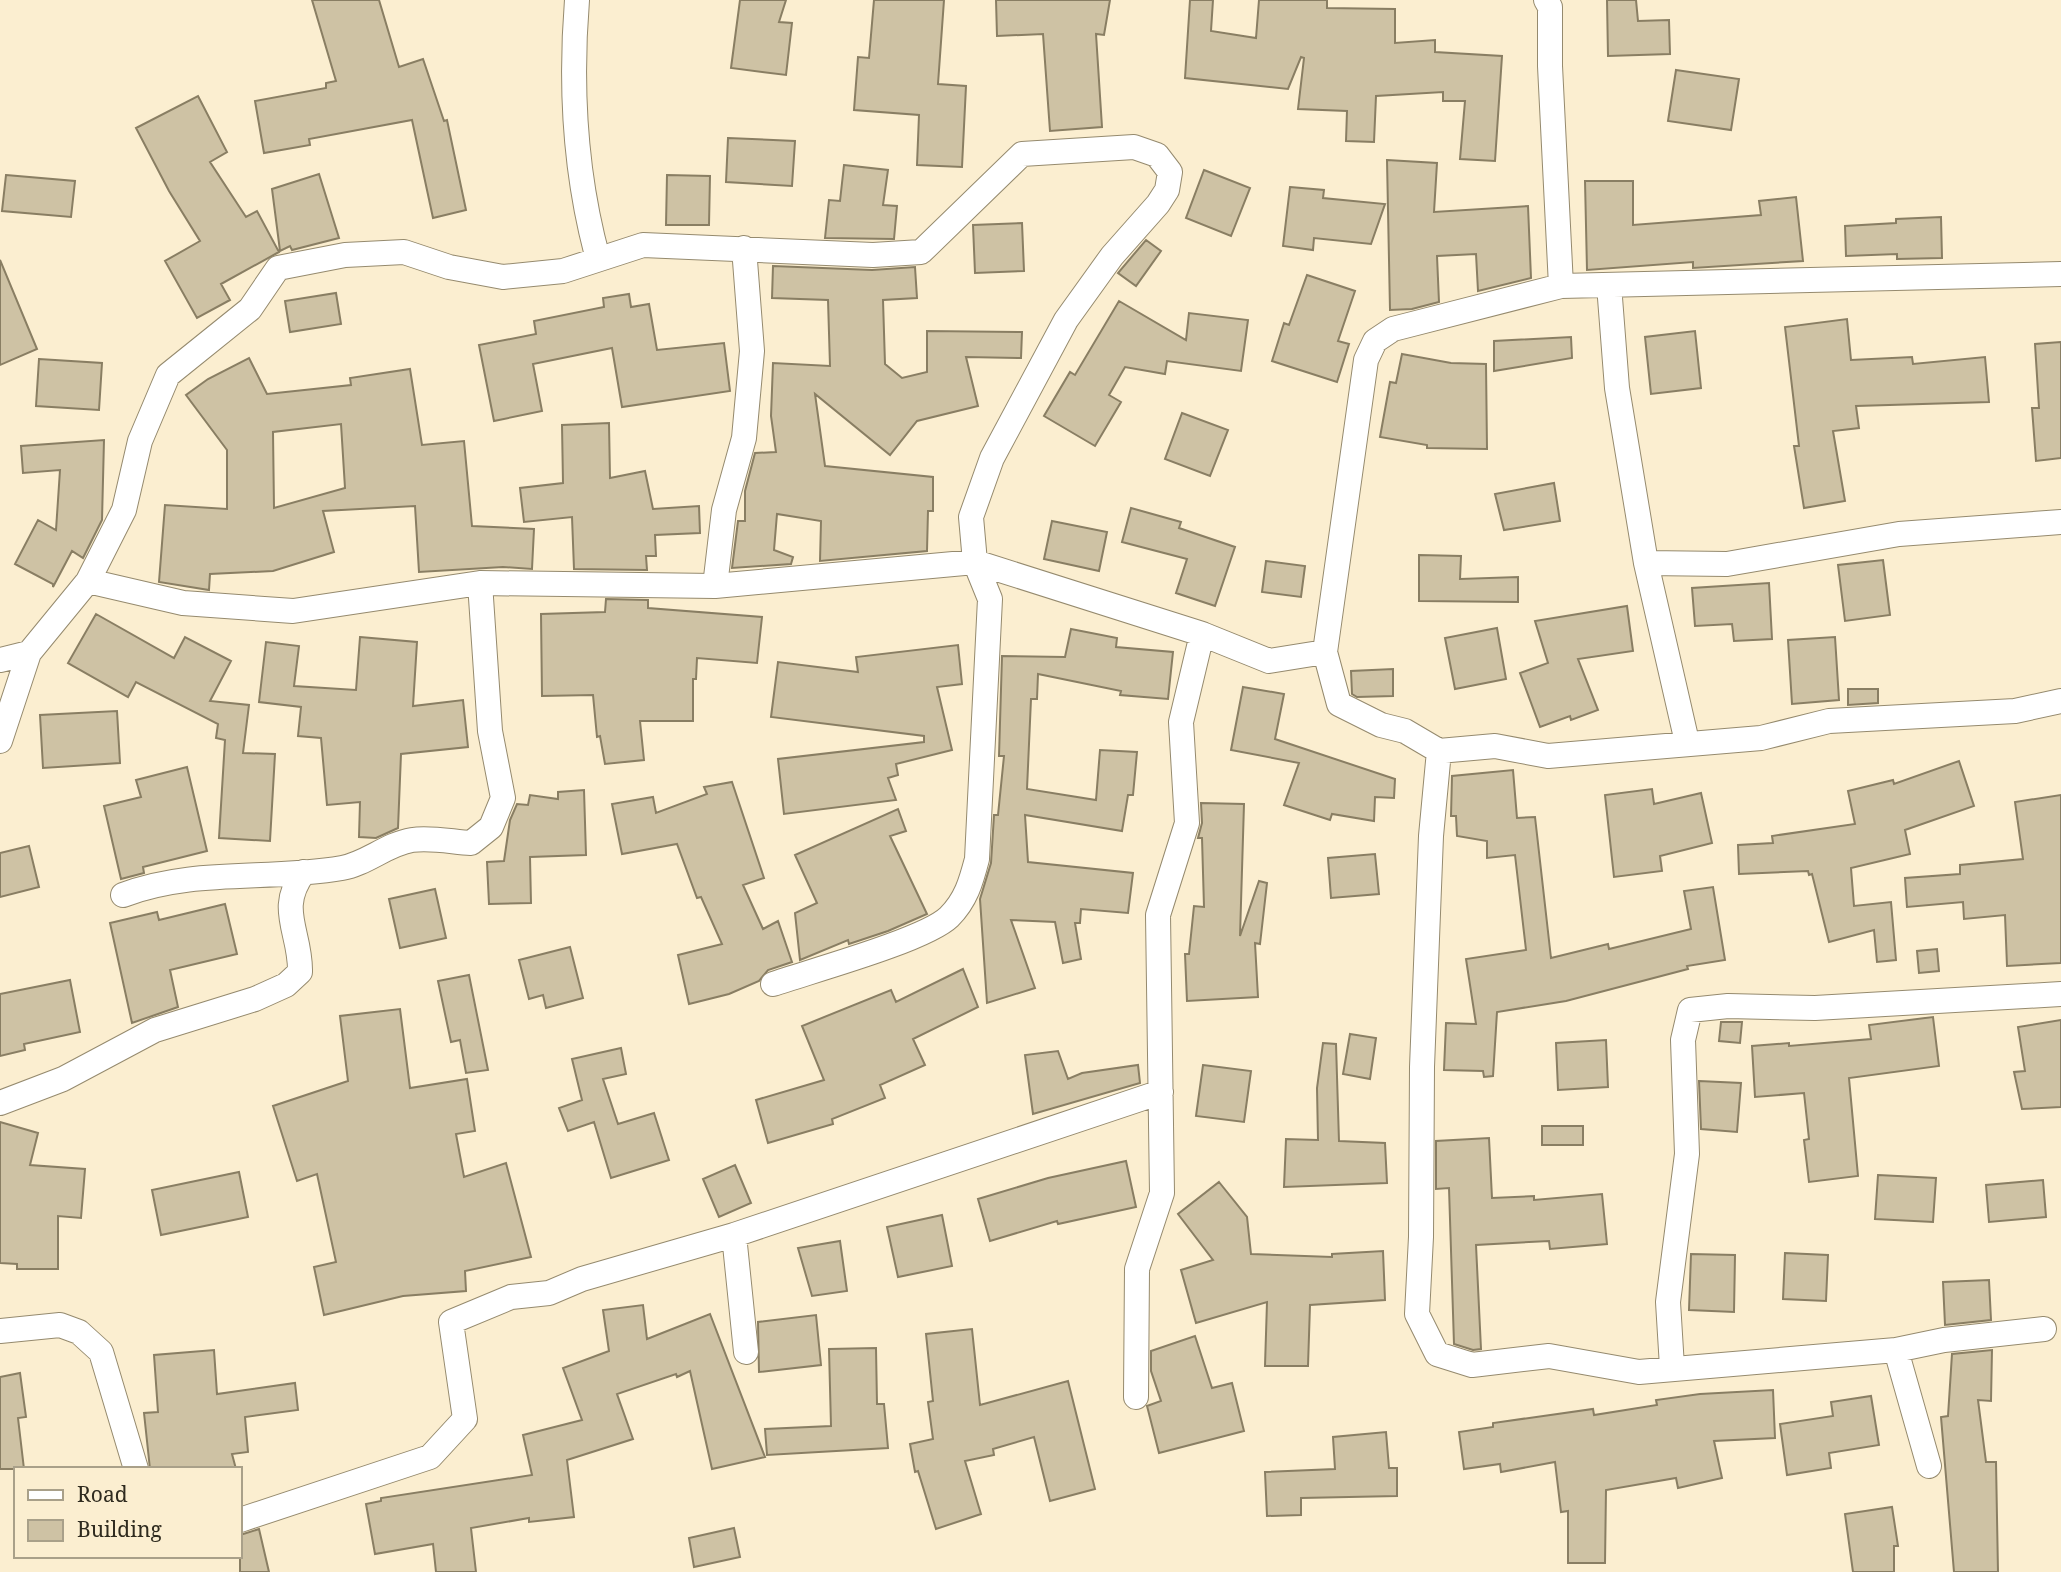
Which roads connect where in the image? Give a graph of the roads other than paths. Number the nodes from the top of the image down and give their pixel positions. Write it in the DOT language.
graph roads {
  1 [pos="576,0"];
  2 [pos="1546,0"];
  3 [pos="744,248"];
  4 [pos="598,259"];
  5 [pos="2061,274"];
  6 [pos="1609,285"];
  7 [pos="1561,286"];
  8 [pos="2061,522"];
  9 [pos="975,562"];
  10 [pos="1646,563"];
  11 [pos="88,581"];
  12 [pos="480,583"];
  13 [pos="715,586"];
  14 [pos="1202,634"];
  15 [pos="1325,652"];
  16 [pos="29,653"];
  17 [pos="0,660"];
  18 [pos="2061,701"];
  19 [pos="0,741"];
  20 [pos="1687,742"];
  21 [pos="1439,751"];
  22 [pos="304,872"];
  23 [pos="123,895"];
  24 [pos="773,984"];
  25 [pos="2061,994"];
  26 [pos="1161,1092"];
  27 [pos="0,1103"];
  28 [pos="734,1235"];
  29 [pos="2044,1329"];
  30 [pos="0,1331"];
  31 [pos="1896,1350"];
  32 [pos="746,1352"];
  33 [pos="1672,1367"];
  34 [pos="1136,1397"];
  35 [pos="1929,1466"];
  36 [pos="135,1467"];
  37 [pos="242,1519"];
  1 -- 4 [label="street"];
  2 -- 7 [label="street"];
  3 -- 4 [label="street"];
  3 -- 9 [label="street"];
  3 -- 13 [label="street"];
  4 -- 11 [label="street"];
  5 -- 6 [label="street"];
  6 -- 7 [label="street"];
  6 -- 10 [label="street"];
  7 -- 15 [label="street"];
  8 -- 10 [label="street"];
  9 -- 13 [label="street"];
  9 -- 14 [label="street"];
  9 -- 24 [label="street"];
  10 -- 20 [label="street"];
  11 -- 12 [label="street"];
  11 -- 16 [label="street"];
  12 -- 13 [label="street"];
  12 -- 22 [label="street"];
  14 -- 15 [label="street"];
  14 -- 26 [label="street"];
  15 -- 21 [label="street"];
  16 -- 17 [label="street"];
  16 -- 19 [label="street"];
  18 -- 20 [label="street"];
  20 -- 21 [label="street"];
  21 -- 33 [label="street"];
  22 -- 23 [label="street"];
  22 -- 27 [label="street"];
  25 -- 33 [label="street"];
  26 -- 28 [label="street"];
  26 -- 34 [label="street"];
  28 -- 32 [label="street"];
  28 -- 37 [label="street"];
  29 -- 31 [label="street"];
  30 -- 36 [label="street"];
  31 -- 33 [label="street"];
  31 -- 35 [label="street"];
}
